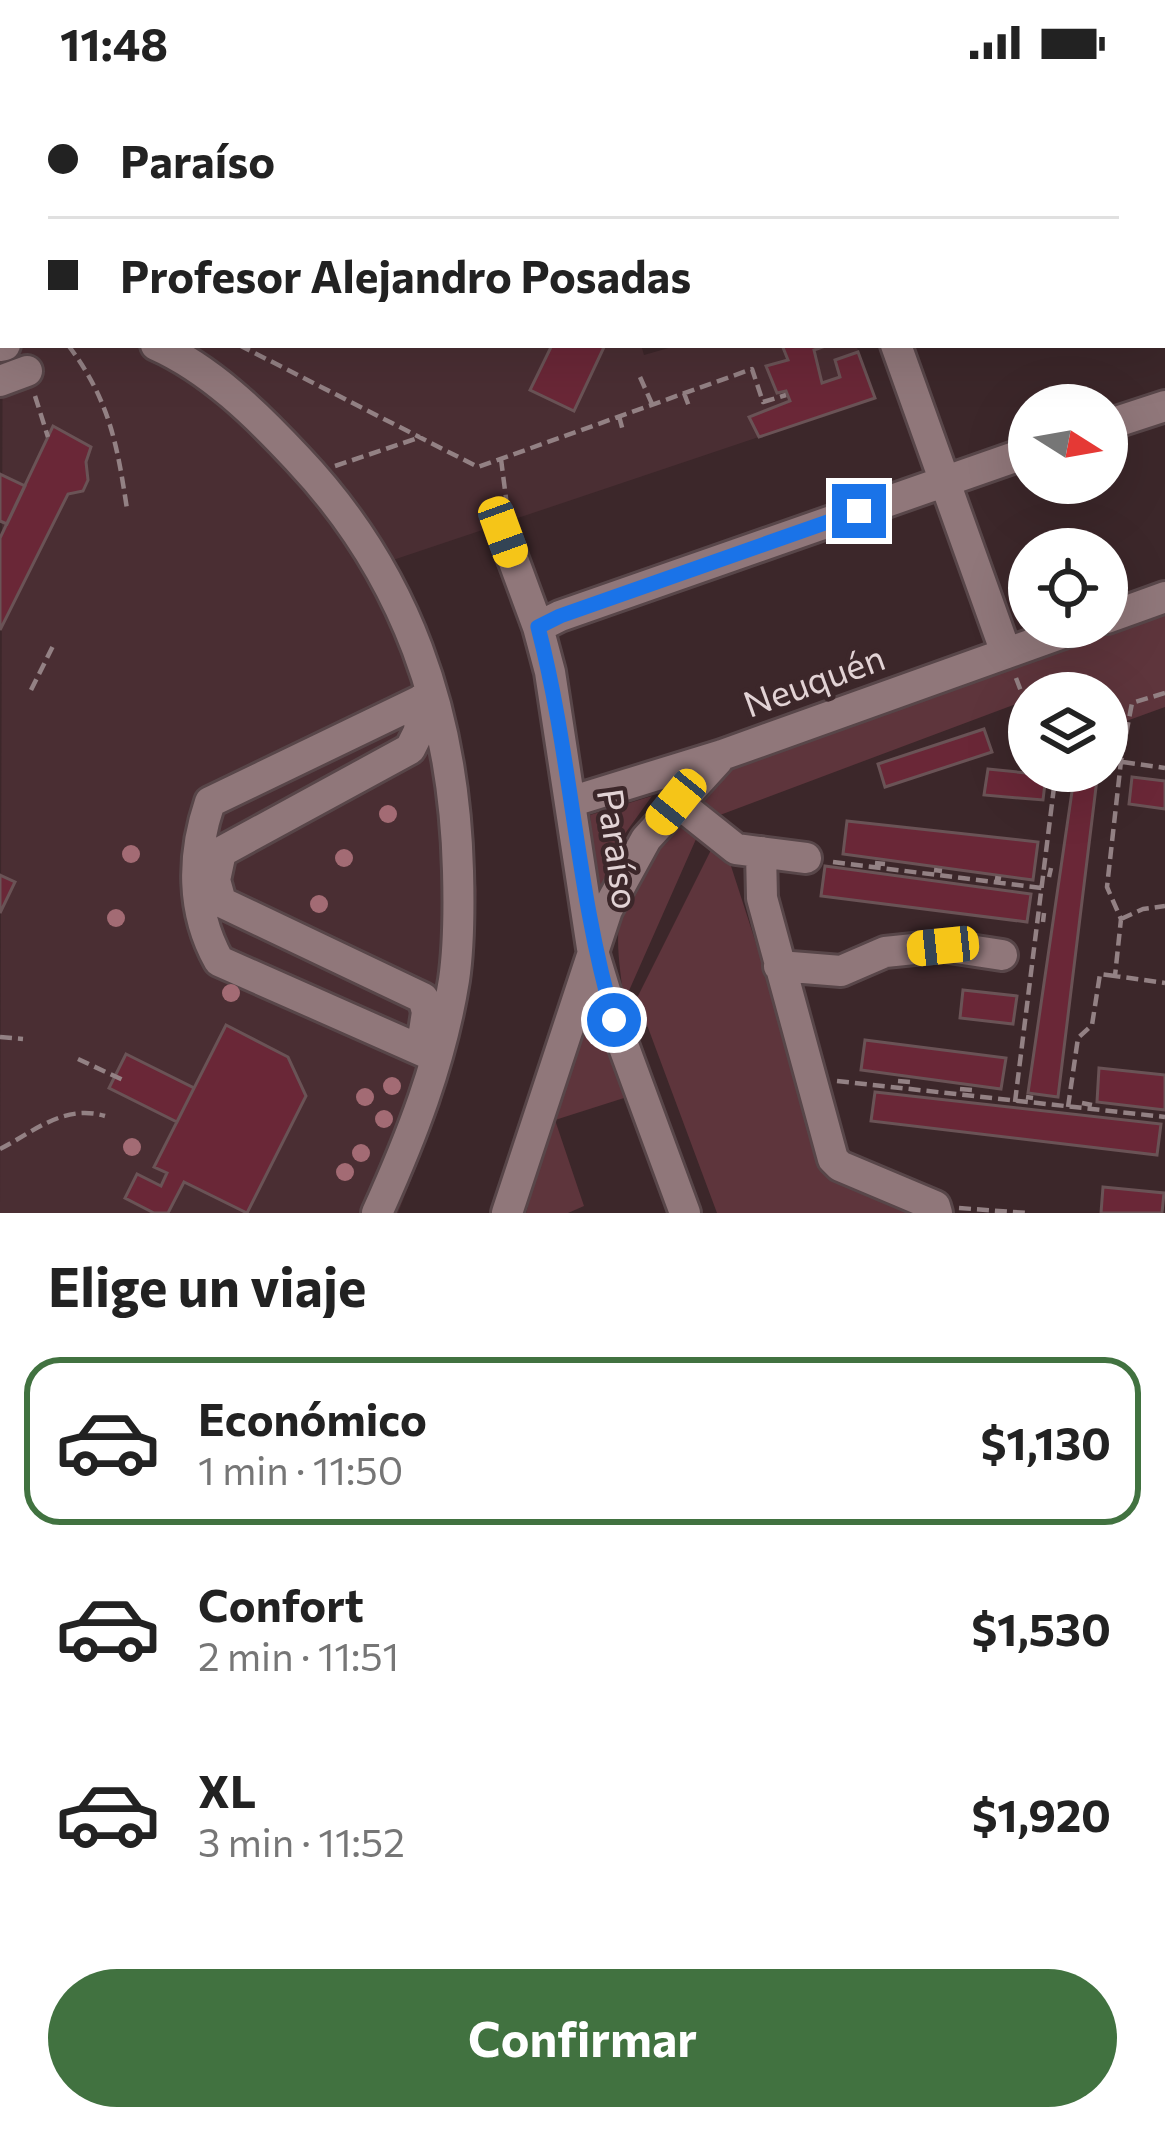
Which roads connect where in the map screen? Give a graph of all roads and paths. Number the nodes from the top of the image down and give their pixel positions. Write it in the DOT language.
graph roads {
  1 [pos="70,348"];
  2 [pos="161,348"];
  3 [pos="245,348"];
  4 [pos="897,348"];
  5 [pos="640,377"];
  6 [pos="684,392"];
  7 [pos="786,394"];
  8 [pos="652,404"];
  9 [pos="1165,406"];
  10 [pos="690,410"];
  11 [pos="619,416"];
  12 [pos="1128,418"];
  13 [pos="623,430"];
  14 [pos="421,436"];
  15 [pos="501,458"];
  16 [pos="1008,459"];
  17 [pos="313,474"];
  18 [pos="945,481"];
  19 [pos="128,509"];
  20 [pos="506,523"];
  21 [pos="1165,597"];
  22 [pos="1128,610"];
  23 [pos="538,627"];
  24 [pos="56,642"];
  25 [pos="1020,648"];
  26 [pos="1006,653"];
  27 [pos="1013,672"];
  28 [pos="31,690"];
  29 [pos="1165,692"];
  30 [pos="427,698"];
  31 [pos="1128,722"];
  32 [pos="722,755"];
  33 [pos="1128,762"];
  34 [pos="1165,768"];
  35 [pos="1056,792"];
  36 [pos="1117,792"];
  37 [pos="573,801"];
  38 [pos="676,802"];
  39 [pos="201,827"];
  40 [pos="221,852"];
  41 [pos="760,852"];
  42 [pos="806,859"];
  43 [pos="875,863"];
  44 [pos="885,864"];
  45 [pos="1051,868"];
  46 [pos="934,870"];
  47 [pos="943,871"];
  48 [pos="1049,877"];
  49 [pos="1042,888"];
  50 [pos="221,902"];
  51 [pos="1165,906"];
  52 [pos="1044,913"];
  53 [pos="1121,919"];
  54 [pos="1043,922"];
  55 [pos="207,938"];
  56 [pos="592,948"];
  57 [pos="1002,955"];
  58 [pos="779,966"];
  59 [pos="1115,976"];
  60 [pos="1165,982"];
  61 [pos="0,1037"];
  62 [pos="23,1039"];
  63 [pos="429,1054"];
  64 [pos="78,1059"];
  65 [pos="811,1078"];
  66 [pos="124,1080"];
  67 [pos="898,1081"];
  68 [pos="910,1082"];
  69 [pos="960,1089"];
  70 [pos="974,1090"];
  71 [pos="1015,1102"];
  72 [pos="1082,1103"];
  73 [pos="1092,1105"];
  74 [pos="1067,1107"];
  75 [pos="1158,1114"];
  76 [pos="105,1116"];
  77 [pos="0,1148"];
  78 [pos="936,1209"];
  79 [pos="377,1213"];
  80 [pos="507,1213"];
  81 [pos="686,1213"];
  82 [pos="1027,1213"];
  1 -- 19 [label="path"];
  2 -- 17 [label="street"];
  3 -- 14 [label="path"];
  4 -- 18 [label="street"];
  5 -- 8 [label="path"];
  6 -- 7 [label="path"];
  6 -- 8 [label="path"];
  6 -- 10 [label="path"];
  8 -- 11 [label="path"];
  9 -- 12 [label="street"];
  11 -- 13 [label="path"];
  11 -- 15 [label="path"];
  14 -- 15 [label="path"];
  14 -- 17 [label="path"];
  15 -- 20 [label="path"];
  16 -- 18 [label="street"];
  17 -- 30 [label="street"];
  18 -- 23 [label="street"];
  18 -- 26 [label="street"];
  20 -- 23 [label="street, Paraíso"];
  21 -- 22 [label="street"];
  23 -- 37 [label="street, Paraíso"];
  24 -- 28 [label="path"];
  25 -- 26 [label="street, Neuquén"];
  26 -- 27 [label="path"];
  26 -- 32 [label="street, Neuquén"];
  29 -- 31 [label="path"];
  30 -- 39 [label="street"];
  30 -- 40 [label="street"];
  30 -- 63 [label="street"];
  32 -- 37 [label="street, Neuquén"];
  32 -- 38 [label="street"];
  33 -- 34 [label="path"];
  35 -- 49 [label="path"];
  36 -- 53 [label="path"];
  37 -- 56 [label="street, Paraíso"];
  38 -- 41 [label="street"];
  38 -- 56 [label="street"];
  39 -- 40 [label="street"];
  39 -- 55 [label="street"];
  40 -- 50 [label="street"];
  41 -- 42 [label="street"];
  41 -- 58 [label="street"];
  42 -- 49 [label="path"];
  43 -- 44 [label="path"];
  45 -- 48 [label="path"];
  46 -- 47 [label="path"];
  49 -- 71 [label="path"];
  50 -- 55 [label="street"];
  50 -- 63 [label="street"];
  51 -- 53 [label="path"];
  52 -- 54 [label="path"];
  53 -- 59 [label="path"];
  55 -- 63 [label="street"];
  56 -- 80 [label="street"];
  56 -- 81 [label="street, Paraíso"];
  57 -- 58 [label="street"];
  58 -- 65 [label="street"];
  59 -- 60 [label="path"];
  59 -- 74 [label="path"];
  61 -- 62 [label="path"];
  63 -- 79 [label="street"];
  64 -- 66 [label="path"];
  65 -- 71 [label="path"];
  65 -- 78 [label="street"];
  67 -- 68 [label="path"];
  69 -- 70 [label="path"];
  71 -- 74 [label="path"];
  72 -- 73 [label="path"];
  74 -- 75 [label="path"];
  76 -- 77 [label="path"];
  78 -- 82 [label="path"];
}
